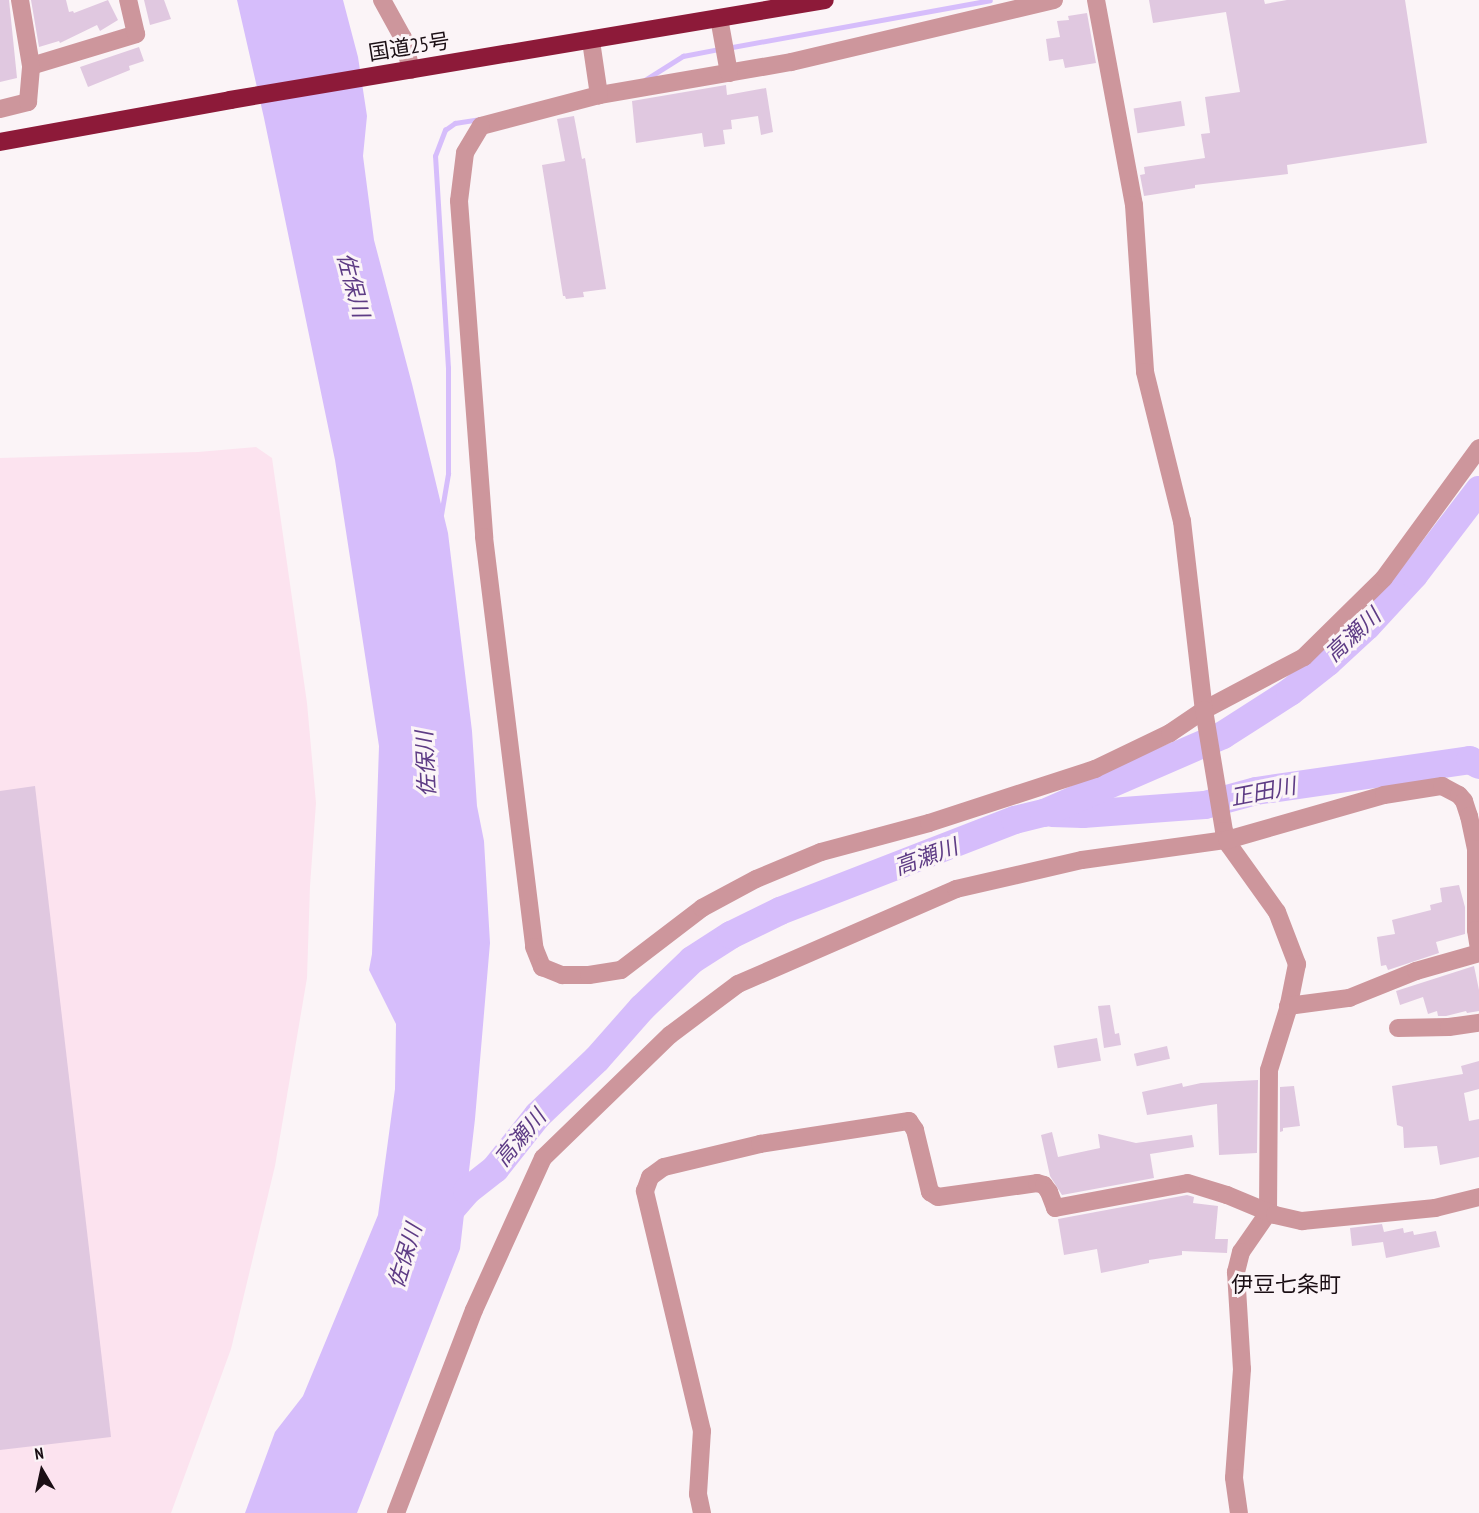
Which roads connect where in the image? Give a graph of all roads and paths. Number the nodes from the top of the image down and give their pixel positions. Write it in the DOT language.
graph roads {
  1 [pos="20,0"];
  2 [pos="128,0"];
  3 [pos="382,0"];
  4 [pos="825,0"];
  5 [pos="1054,0"];
  6 [pos="1096,0"];
  7 [pos="719,18"];
  8 [pos="591,41"];
  9 [pos="31,66"];
  10 [pos="411,70"];
  11 [pos="729,73"];
  12 [pos="599,95"];
  13 [pos="0,109"];
  14 [pos="0,142"];
  15 [pos="1479,448"];
  16 [pos="1205,712"];
  17 [pos="1227,840"];
  18 [pos="1478,943"];
  19 [pos="1288,1006"];
  20 [pos="1479,1023"];
  21 [pos="1398,1028"];
  22 [pos="1479,1197"];
  23 [pos="1268,1213"];
  24 [pos="396,1513"];
  25 [pos="702,1513"];
  26 [pos="1239,1513"];
  1 -- 9 [label="street"];
  2 -- 9 [label="street"];
  3 -- 10 [label="street"];
  4 -- 7 [label="highway, 国道25号"];
  5 -- 11 [label="street"];
  6 -- 16 [label="street"];
  7 -- 8 [label="highway, 国道25号"];
  7 -- 11 [label="street"];
  8 -- 10 [label="highway, 国道25号"];
  8 -- 12 [label="street"];
  9 -- 13 [label="street"];
  10 -- 14 [label="highway, 国道25号"];
  11 -- 12 [label="street"];
  12 -- 16 [label="street"];
  15 -- 16 [label="street"];
  16 -- 17 [label="street"];
  17 -- 18 [label="street"];
  17 -- 19 [label="street"];
  17 -- 24 [label="street"];
  18 -- 19 [label="street"];
  19 -- 23 [label="street"];
  20 -- 21 [label="street"];
  22 -- 23 [label="street"];
  23 -- 25 [label="street"];
  23 -- 26 [label="street"];
}
